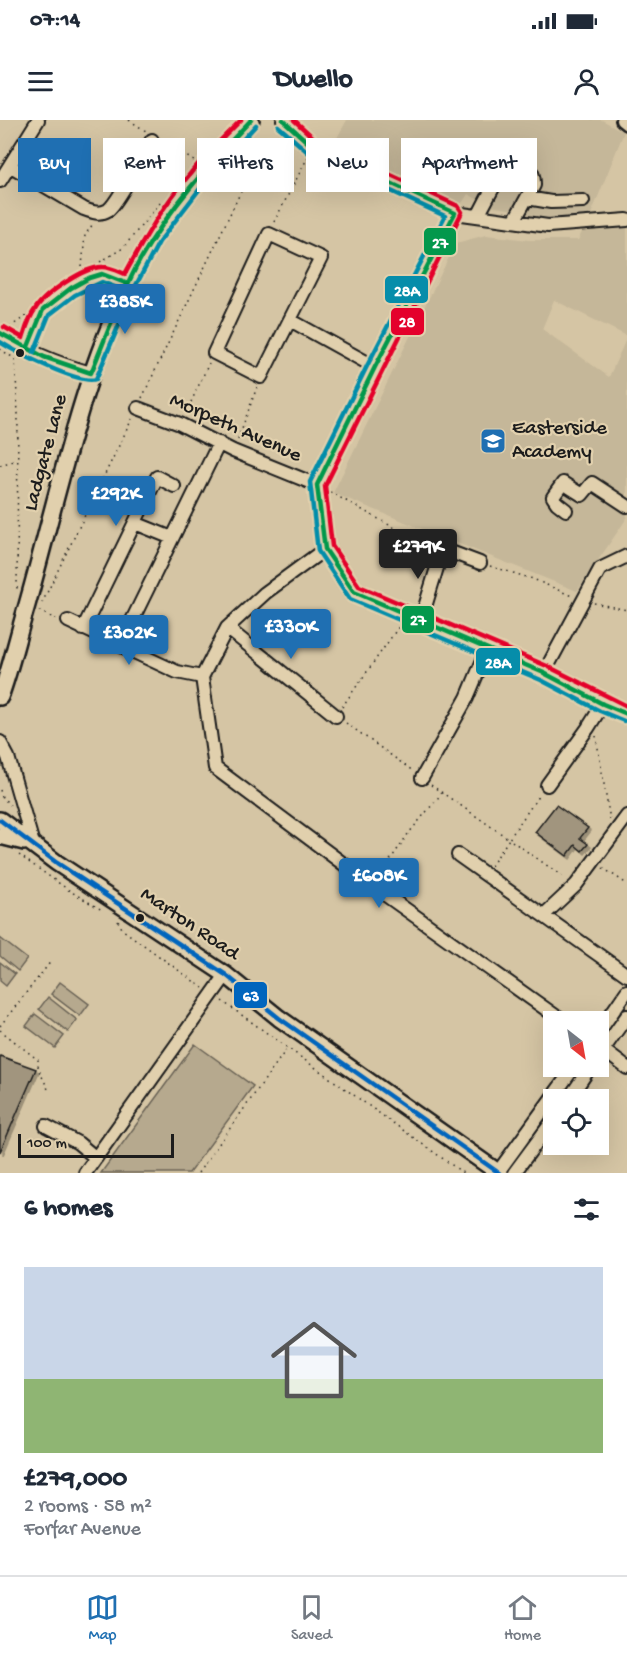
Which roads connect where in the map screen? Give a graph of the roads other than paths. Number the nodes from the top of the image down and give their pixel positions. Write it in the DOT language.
graph roads {
  1 [pos="38,120"];
  2 [pos="251,120"];
  3 [pos="283,120"];
  4 [pos="622,120"];
  5 [pos="627,124"];
  6 [pos="11,166"];
  7 [pos="0,181"];
  8 [pos="121,192"];
  9 [pos="527,198"];
  10 [pos="583,201"];
  11 [pos="455,213"];
  12 [pos="478,216"];
  13 [pos="627,220"];
  14 [pos="514,221"];
  15 [pos="128,284"];
  16 [pos="290,320"];
  17 [pos="0,334"];
  18 [pos="27,349"];
  19 [pos="375,367"];
  20 [pos="92,372"];
  21 [pos="138,408"];
  22 [pos="219,443"];
  23 [pos="317,485"];
  24 [pos="174,486"];
  25 [pos="627,506"];
  26 [pos="566,510"];
  27 [pos="135,523"];
  28 [pos="411,537"];
  29 [pos="172,538"];
  30 [pos="443,548"];
  31 [pos="325,549"];
  32 [pos="627,556"];
  33 [pos="480,563"];
  34 [pos="421,620"];
  35 [pos="68,621"];
  36 [pos="227,628"];
  37 [pos="83,629"];
  38 [pos="120,645"];
  39 [pos="488,648"];
  40 [pos="544,673"];
  41 [pos="202,677"];
  42 [pos="0,697"];
  43 [pos="603,704"];
  44 [pos="627,714"];
  45 [pos="336,716"];
  46 [pos="0,742"];
  47 [pos="422,778"];
  48 [pos="547,785"];
  49 [pos="627,816"];
  50 [pos="0,820"];
  51 [pos="0,836"];
  52 [pos="33,844"];
  53 [pos="458,855"];
  54 [pos="544,915"];
  55 [pos="226,975"];
  56 [pos="627,975"];
  57 [pos="627,992"];
  58 [pos="549,1011"];
  59 [pos="627,1016"];
  60 [pos="609,1017"];
  61 [pos="609,1039"];
  62 [pos="609,1057"];
  63 [pos="627,1068"];
  64 [pos="567,1077"];
  65 [pos="46,1126"];
  66 [pos="543,1134"];
  67 [pos="96,1158"];
  68 [pos="85,1173"];
  69 [pos="499,1173"];
  70 [pos="514,1173"];
  1 -- 6 [label="street"];
  2 -- 15 [label="main road, Ladgate Lane"];
  3 -- 11 [label="street"];
  4 -- 5 [label="street"];
  6 -- 7 [label="street"];
  6 -- 8 [label="street"];
  9 -- 10 [label="street"];
  9 -- 12 [label="street"];
  9 -- 14 [label="street"];
  11 -- 12 [label="street"];
  11 -- 19 [label="street"];
  12 -- 14 [label="street"];
  13 -- 14 [label="street"];
  15 -- 18 [label="street"];
  15 -- 20 [label="main road, Ladgate Lane"];
  16 -- 16 [label="street"];
  16 -- 19 [label="street"];
  17 -- 18 [label="street"];
  18 -- 20 [label="street"];
  19 -- 23 [label="street"];
  20 -- 42 [label="main road, Ladgate Lane"];
  21 -- 22 [label="street, Morpeth Avenue"];
  22 -- 23 [label="street, Morpeth Avenue"];
  22 -- 29 [label="street"];
  23 -- 31 [label="street"];
  24 -- 27 [label="street"];
  25 -- 26 [label="street"];
  27 -- 29 [label="street"];
  27 -- 37 [label="street"];
  28 -- 30 [label="street"];
  29 -- 38 [label="street"];
  30 -- 33 [label="street"];
  30 -- 34 [label="street"];
  31 -- 34 [label="street"];
  31 -- 36 [label="street"];
  32 -- 40 [label="street"];
  34 -- 39 [label="street"];
  35 -- 37 [label="street"];
  36 -- 41 [label="street"];
  36 -- 45 [label="street"];
  37 -- 38 [label="street"];
  38 -- 41 [label="street"];
  39 -- 40 [label="street"];
  39 -- 47 [label="street"];
  40 -- 43 [label="street"];
  41 -- 58 [label="street"];
  43 -- 44 [label="street"];
  43 -- 48 [label="street"];
  46 -- 52 [label="street"];
  49 -- 54 [label="street"];
  50 -- 52 [label="main road, Marton Road"];
  51 -- 52 [label="main road"];
  52 -- 55 [label="main road, Marton Road"];
  53 -- 54 [label="street"];
  54 -- 56 [label="street"];
  55 -- 67 [label="street"];
  55 -- 69 [label="main road, Marton Road"];
  57 -- 60 [label="street"];
  59 -- 61 [label="street"];
  62 -- 63 [label="street"];
  64 -- 69 [label="street"];
  65 -- 67 [label="street"];
  66 -- 70 [label="street"];
  67 -- 68 [label="street"];
}
